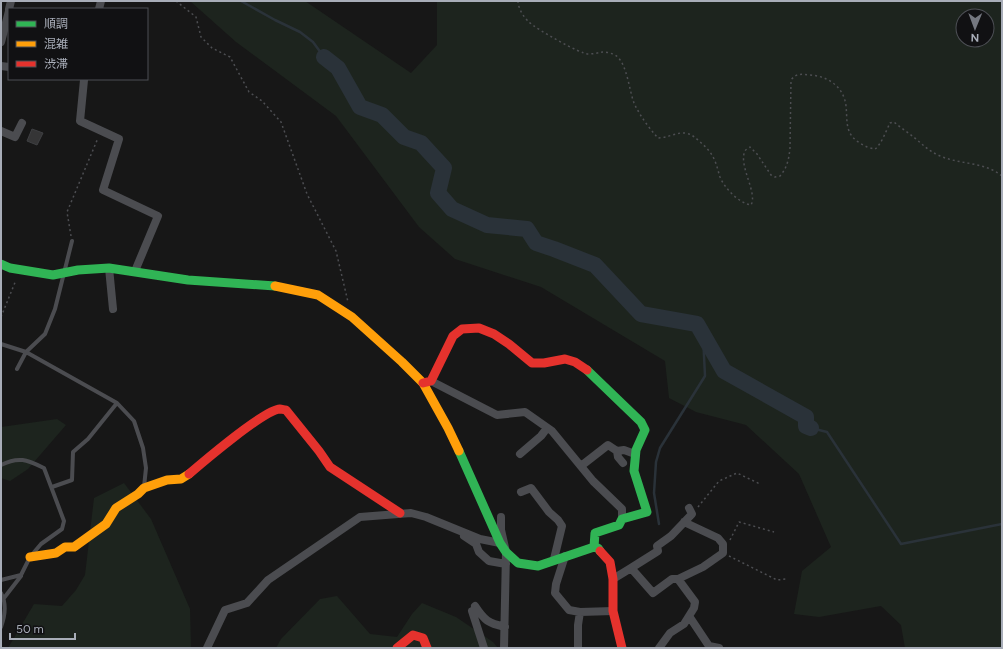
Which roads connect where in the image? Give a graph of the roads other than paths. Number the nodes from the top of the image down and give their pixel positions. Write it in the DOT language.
graph roads {
  1 [pos="8,14"];
  2 [pos="1,42"];
  3 [pos="82,80"];
  4 [pos="22,124"];
  5 [pos="1,131"];
  6 [pos="72,241"];
  7 [pos="1,264"];
  8 [pos="109,268"];
  9 [pos="135,271"];
  10 [pos="65,272"];
  11 [pos="112,309"];
  12 [pos="1,344"];
  13 [pos="26,352"];
  14 [pos="17,369"];
  15 [pos="427,382"];
  16 [pos="117,402"];
  17 [pos="547,428"];
  18 [pos="617,451"];
  19 [pos="520,454"];
  20 [pos="635,454"];
  21 [pos="623,463"];
  22 [pos="1,465"];
  23 [pos="581,466"];
  24 [pos="52,487"];
  25 [pos="144,488"];
  26 [pos="521,492"];
  27 [pos="690,511"];
  28 [pos="400,514"];
  29 [pos="502,516"];
  30 [pos="622,519"];
  31 [pos="684,522"];
  32 [pos="454,530"];
  33 [pos="500,543"];
  34 [pos="594,547"];
  35 [pos="506,552"];
  36 [pos="565,556"];
  37 [pos="30,557"];
  38 [pos="554,559"];
  39 [pos="506,564"];
  40 [pos="632,568"];
  41 [pos="21,575"];
  42 [pos="613,579"];
  43 [pos="678,579"];
  44 [pos="1,580"];
  45 [pos="1,593"];
  46 [pos="4,598"];
  47 [pos="613,611"];
  48 [pos="580,612"];
  49 [pos="689,616"];
  50 [pos="1,627"];
  51 [pos="505,627"];
  52 [pos="207,648"];
  53 [pos="397,648"];
  54 [pos="427,648"];
  55 [pos="484,648"];
  56 [pos="504,648"];
  57 [pos="578,648"];
  58 [pos="622,648"];
  59 [pos="659,648"];
  60 [pos="719,648"];
  1 -- 2 [label="street"];
  3 -- 9 [label="street"];
  4 -- 5 [label="street"];
  6 -- 10 [label="lane"];
  7 -- 10 [label="street"];
  8 -- 9 [label="street"];
  8 -- 10 [label="street"];
  8 -- 11 [label="street"];
  9 -- 15 [label="street"];
  10 -- 13 [label="lane"];
  12 -- 13 [label="lane"];
  13 -- 14 [label="lane"];
  13 -- 16 [label="lane"];
  15 -- 17 [label="street"];
  15 -- 20 [label="street"];
  15 -- 33 [label="street"];
  16 -- 24 [label="lane"];
  16 -- 25 [label="lane"];
  17 -- 19 [label="street"];
  17 -- 23 [label="street"];
  18 -- 20 [label="street"];
  18 -- 21 [label="street"];
  18 -- 23 [label="street"];
  20 -- 30 [label="street"];
  22 -- 24 [label="lane"];
  23 -- 30 [label="street"];
  24 -- 37 [label="lane"];
  25 -- 28 [label="street"];
  25 -- 37 [label="street"];
  26 -- 38 [label="street"];
  27 -- 31 [label="street"];
  28 -- 32 [label="street"];
  28 -- 52 [label="street"];
  29 -- 35 [label="street"];
  30 -- 34 [label="street"];
  31 -- 40 [label="street"];
  31 -- 43 [label="street"];
  32 -- 33 [label="street"];
  32 -- 39 [label="street"];
  33 -- 35 [label="street"];
  34 -- 36 [label="street"];
  34 -- 42 [label="street"];
  35 -- 38 [label="street"];
  35 -- 39 [label="street"];
  36 -- 38 [label="street"];
  36 -- 48 [label="street"];
  37 -- 41 [label="lane"];
  39 -- 51 [label="street"];
  40 -- 42 [label="street"];
  40 -- 43 [label="street"];
  41 -- 44 [label="lane"];
  41 -- 46 [label="lane"];
  42 -- 47 [label="street"];
  43 -- 49 [label="street"];
  45 -- 46 [label="lane"];
  46 -- 50 [label="lane"];
  47 -- 48 [label="street"];
  47 -- 58 [label="street"];
  48 -- 57 [label="street"];
  49 -- 59 [label="street"];
  49 -- 60 [label="street"];
  51 -- 55 [label="street"];
  51 -- 56 [label="street"];
  53 -- 54 [label="street"];
}
